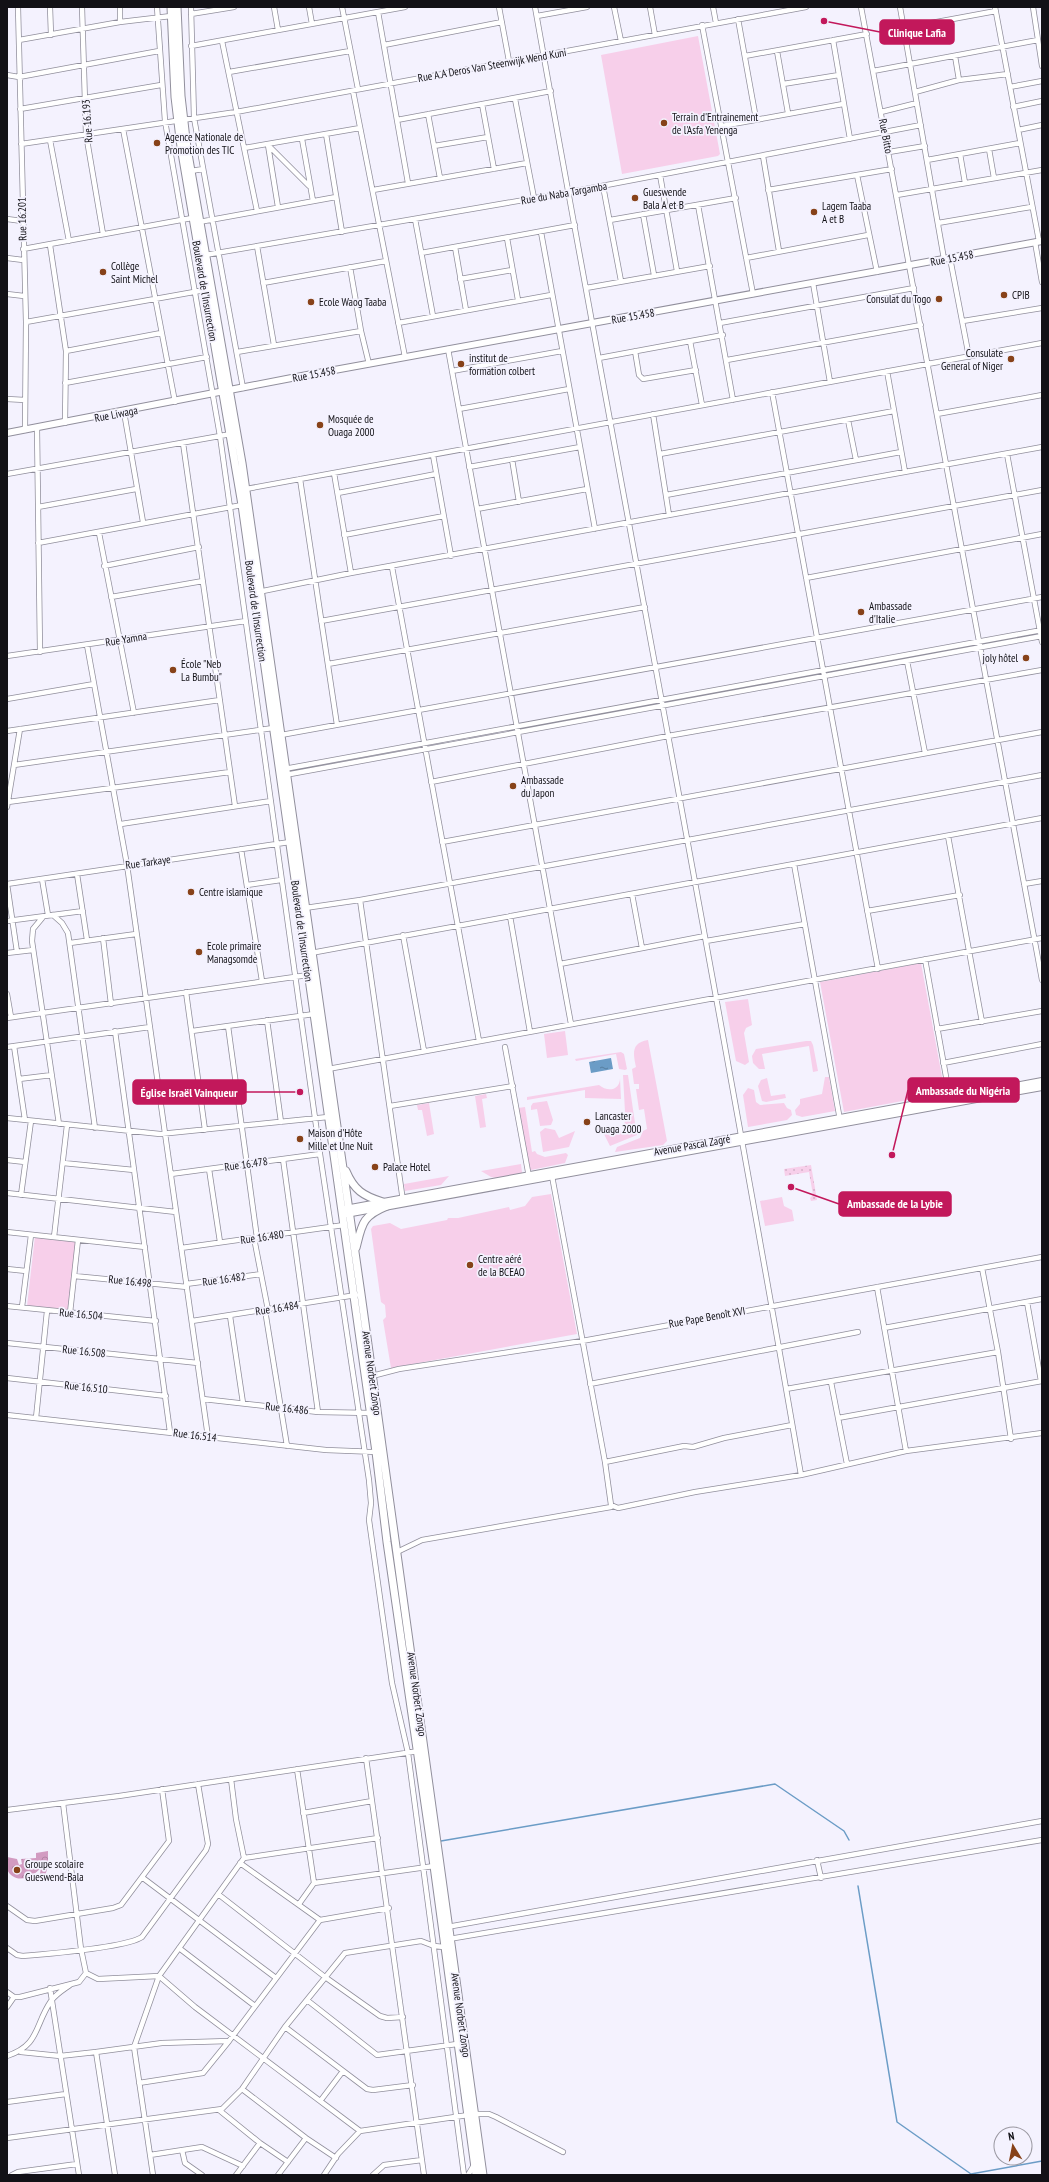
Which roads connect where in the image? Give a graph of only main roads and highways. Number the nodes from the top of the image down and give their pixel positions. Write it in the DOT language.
graph roads {
  1 [pos="171,7"];
  2 [pos="177,7"];
  3 [pos="181,119"];
  4 [pos="1039,241"];
  5 [pos="227,392"];
  6 [pos="7,433"];
  7 [pos="256,592"];
  8 [pos="283,772"];
  9 [pos="308,953"];
  10 [pos="325,1070"];
  11 [pos="1042,1081"];
  12 [pos="1042,1087"];
  13 [pos="950,1101"];
  14 [pos="741,1139"];
  15 [pos="342,1164"];
  16 [pos="529,1178"];
  17 [pos="385,1204"];
  18 [pos="346,1211"];
  19 [pos="354,1252"];
  20 [pos="358,1294"];
  21 [pos="380,1452"];
  22 [pos="421,1751"];
  23 [pos="445,1927"];
  24 [pos="446,1942"];
  25 [pos="471,2115"];
  26 [pos="476,2175"];
  27 [pos="483,2175"];
  1 -- 3 [label="main road, Boulevard de l'Insurrection"];
  2 -- 3 [label="main road, Boulevard de l'Insurrection"];
  3 -- 5 [label="main road, Boulevard de l'Insurrection"];
  3 -- 5 [label="main road, Boulevard de l'Insurrection"];
  4 -- 5 [label="main road, Rue 15.458"];
  5 -- 6 [label="main road, Rue Liwaga"];
  5 -- 7 [label="main road, Boulevard de l'Insurrection"];
  5 -- 7 [label="main road, Boulevard de l'Insurrection"];
  7 -- 8 [label="main road, Boulevard de l'Insurrection"];
  7 -- 8 [label="main road, Boulevard de l'Insurrection"];
  8 -- 9 [label="main road, Boulevard de l'Insurrection"];
  8 -- 9 [label="main road, Boulevard de l'Insurrection"];
  9 -- 10 [label="main road, Boulevard de l'Insurrection"];
  9 -- 10 [label="main road, Boulevard de l'Insurrection"];
  10 -- 15 [label="main road, Boulevard de l'Insurrection"];
  10 -- 18 [label="main road, Boulevard de l'Insurrection"];
  11 -- 13 [label="main road, Avenue Pascal Zagré"];
  12 -- 13 [label="main road, Avenue Pascal Zagré"];
  13 -- 14 [label="main road, Avenue Pascal Zagré"];
  14 -- 16 [label="main road, Avenue Pascal Zagré"];
  14 -- 16 [label="main road, Avenue Pascal Zagré"];
  15 -- 17 [label="main road"];
  15 -- 18 [label="main road, Boulevard de l'Insurrection"];
  16 -- 17 [label="main road, Avenue Pascal Zagré"];
  17 -- 18 [label="main road, Avenue Pascal Zagré"];
  17 -- 19 [label="main road"];
  18 -- 19 [label="main road, Avenue Norbert Zongo"];
  18 -- 20 [label="main road, Avenue Norbert Zongo"];
  19 -- 20 [label="main road, Avenue Norbert Zongo"];
  20 -- 21 [label="main road, Avenue Norbert Zongo"];
  20 -- 21 [label="main road, Avenue Norbert Zongo"];
  21 -- 22 [label="main road, Avenue Norbert Zongo"];
  21 -- 22 [label="main road, Avenue Norbert Zongo"];
  22 -- 23 [label="main road, Avenue Norbert Zongo"];
  22 -- 23 [label="main road, Avenue Norbert Zongo"];
  23 -- 24 [label="main road, Avenue Norbert Zongo"];
  24 -- 25 [label="main road, Avenue Norbert Zongo"];
  24 -- 25 [label="main road, Avenue Norbert Zongo"];
  25 -- 26 [label="main road, Avenue Norbert Zongo"];
  25 -- 27 [label="main road, Avenue Norbert Zongo"];
}
